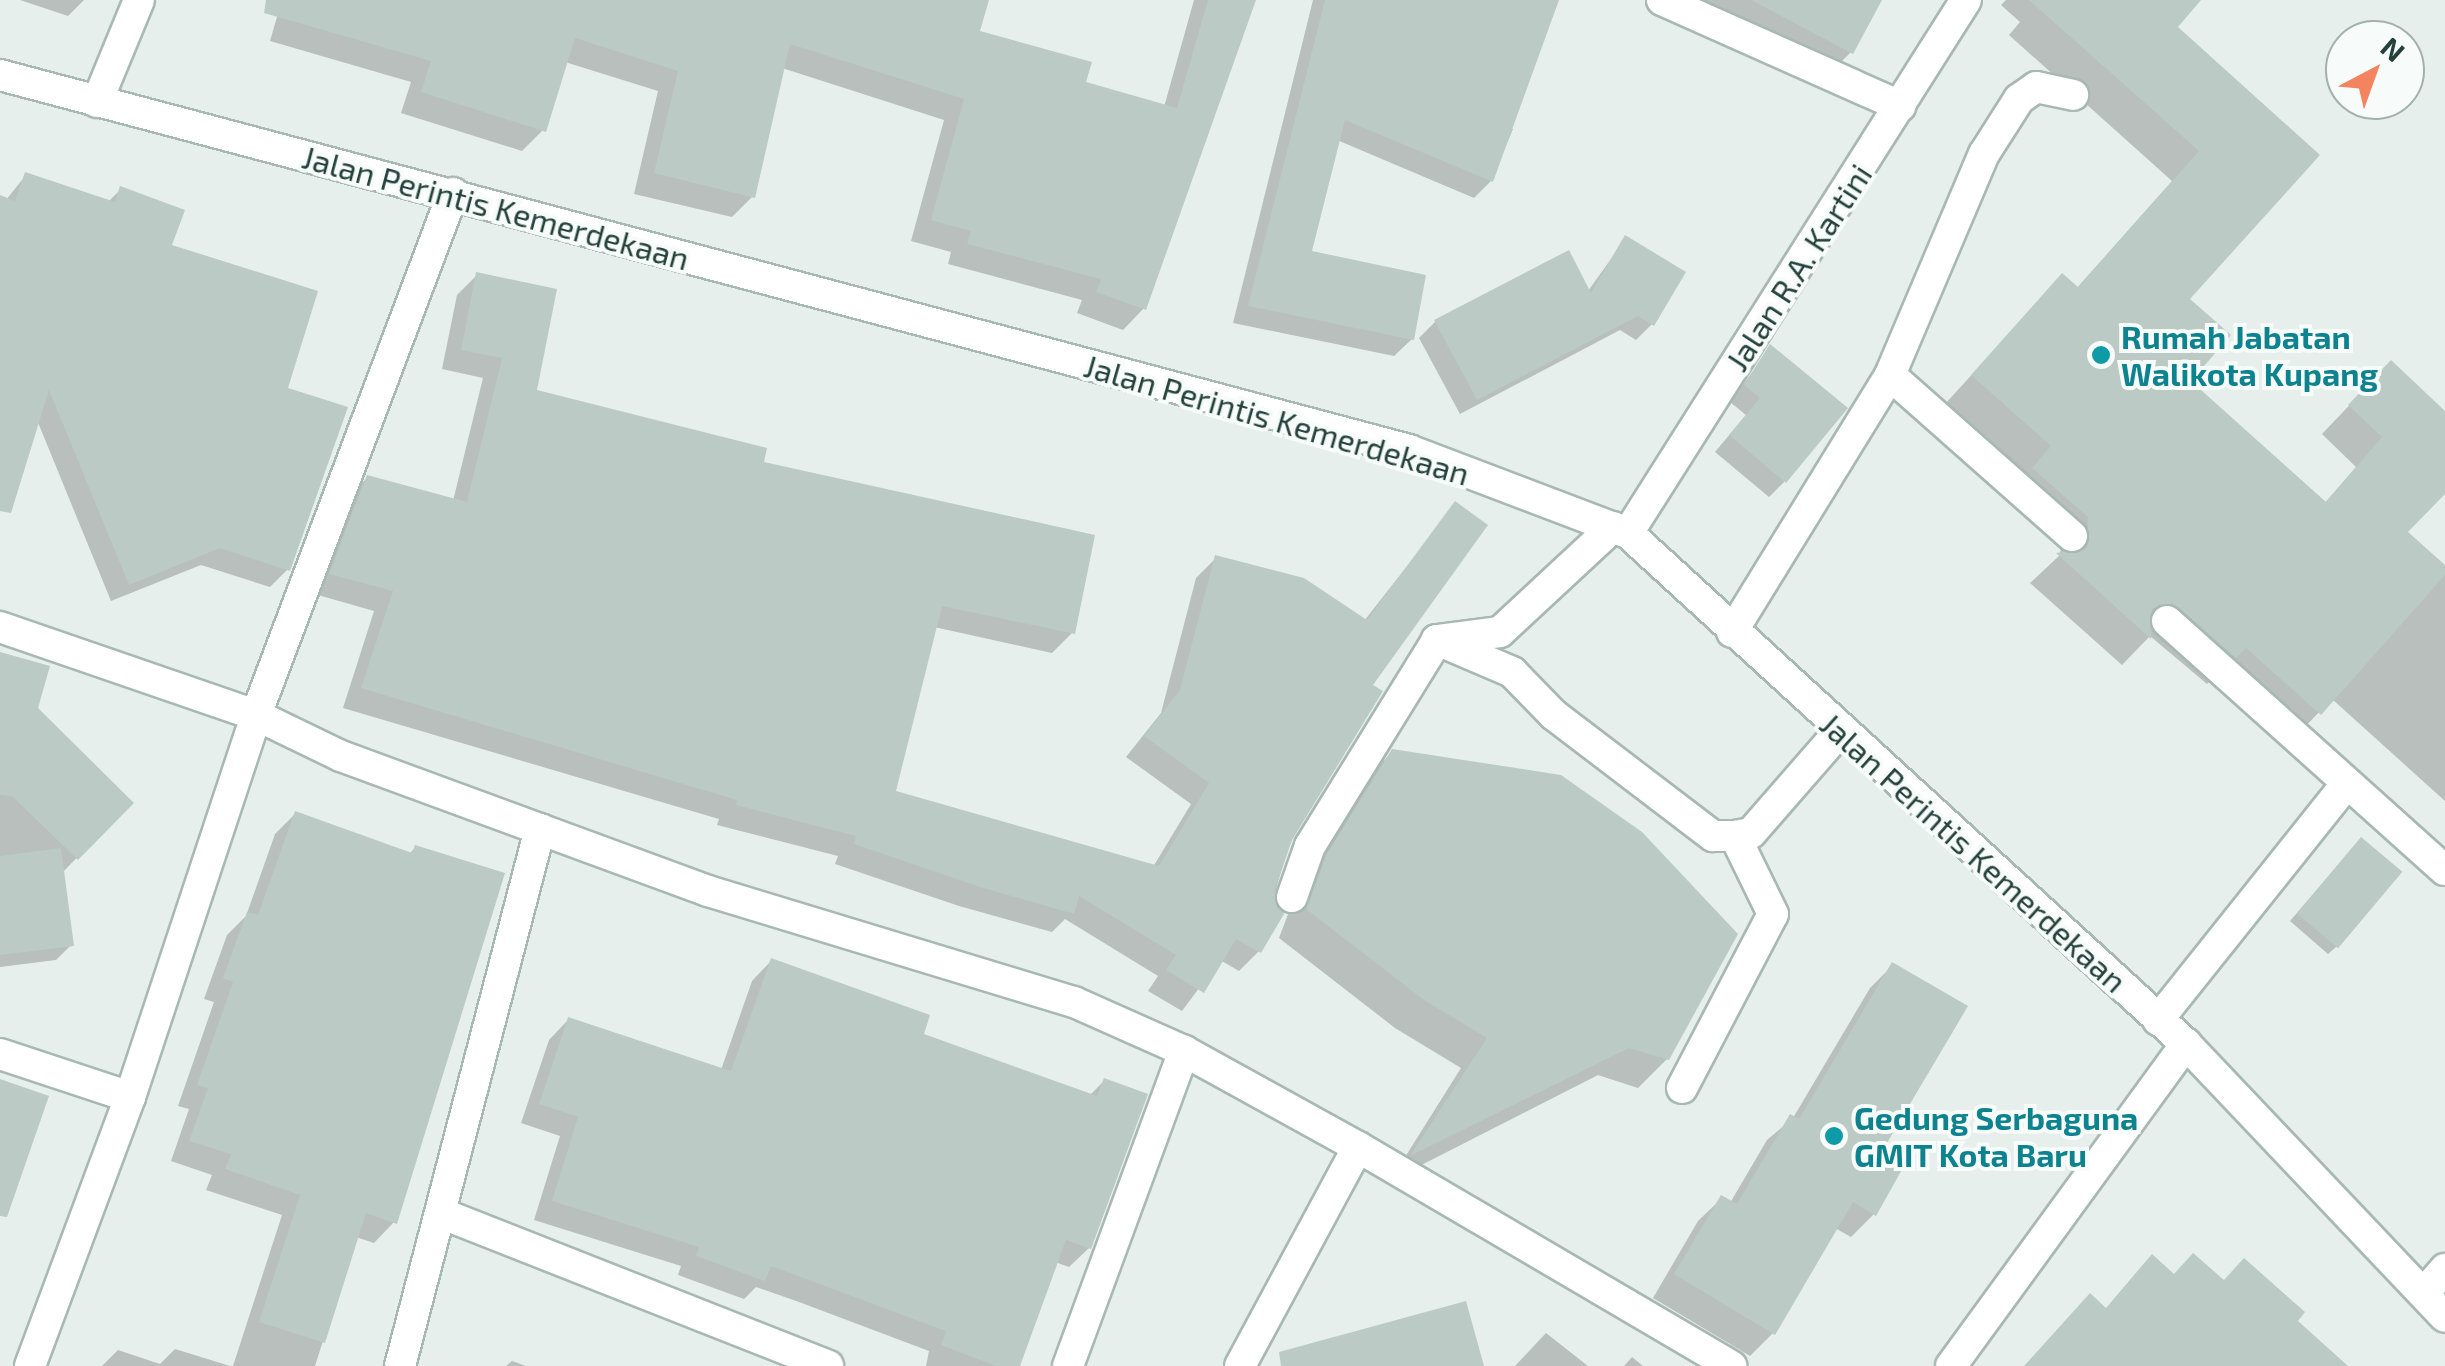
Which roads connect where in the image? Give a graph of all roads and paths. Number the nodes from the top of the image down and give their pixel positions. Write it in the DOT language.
graph roads {
  1 [pos="139,0"];
  2 [pos="1662,0"];
  3 [pos="1966,0"];
  4 [pos="0,75"];
  5 [pos="2073,96"];
  6 [pos="97,102"];
  7 [pos="1900,106"];
  8 [pos="453,193"];
  9 [pos="1890,375"];
  10 [pos="1620,530"];
  11 [pos="2072,536"];
  12 [pos="2167,621"];
  13 [pos="0,628"];
  14 [pos="1732,632"];
  15 [pos="1438,640"];
  16 [pos="256,715"];
  17 [pos="1840,731"];
  18 [pos="2347,783"];
  19 [pos="540,828"];
  20 [pos="1735,836"];
  21 [pos="2445,870"];
  22 [pos="1292,896"];
  23 [pos="2158,1020"];
  24 [pos="2186,1044"];
  25 [pos="1184,1051"];
  26 [pos="0,1054"];
  27 [pos="1682,1088"];
  28 [pos="130,1097"];
  29 [pos="1358,1147"];
  30 [pos="443,1214"];
  31 [pos="2445,1269"];
  32 [pos="2424,1293"];
  33 [pos="2445,1318"];
  34 [pos="30,1366"];
  35 [pos="400,1366"];
  36 [pos="828,1366"];
  37 [pos="1068,1366"];
  38 [pos="1240,1366"];
  39 [pos="1731,1366"];
  40 [pos="1951,1366"];
  1 -- 6 [label="street"];
  2 -- 7 [label="street"];
  3 -- 7 [label="street, Jalan R.A. Kartini"];
  4 -- 6 [label="street, Jalan Perintis Kemerdekaan"];
  5 -- 9 [label="street"];
  6 -- 8 [label="street, Jalan Perintis Kemerdekaan"];
  7 -- 10 [label="street, Jalan R.A. Kartini"];
  8 -- 10 [label="street, Jalan Perintis Kemerdekaan"];
  8 -- 16 [label="street"];
  9 -- 11 [label="street"];
  9 -- 14 [label="street"];
  10 -- 14 [label="street, Jalan Perintis Kemerdekaan"];
  10 -- 15 [label="street, Jalan R.A. Kartini"];
  12 -- 18 [label="street"];
  13 -- 16 [label="street"];
  14 -- 17 [label="street, Jalan Perintis Kemerdekaan"];
  15 -- 20 [label="street"];
  15 -- 22 [label="street"];
  16 -- 19 [label="street"];
  16 -- 28 [label="street"];
  17 -- 20 [label="street"];
  17 -- 23 [label="street, Jalan Perintis Kemerdekaan"];
  18 -- 21 [label="street"];
  18 -- 23 [label="street"];
  19 -- 25 [label="street"];
  19 -- 30 [label="street"];
  20 -- 27 [label="street"];
  23 -- 24 [label="street, Jalan Perintis Kemerdekaan"];
  24 -- 32 [label="street, Jalan Perintis Kemerdekaan"];
  24 -- 40 [label="street"];
  25 -- 29 [label="street"];
  25 -- 37 [label="street"];
  26 -- 28 [label="street"];
  28 -- 34 [label="street"];
  29 -- 38 [label="street"];
  29 -- 39 [label="street"];
  30 -- 35 [label="street"];
  30 -- 36 [label="street"];
  31 -- 32 [label="street"];
  32 -- 33 [label="street, Jalan Perintis Kemerdekaan"];
}
